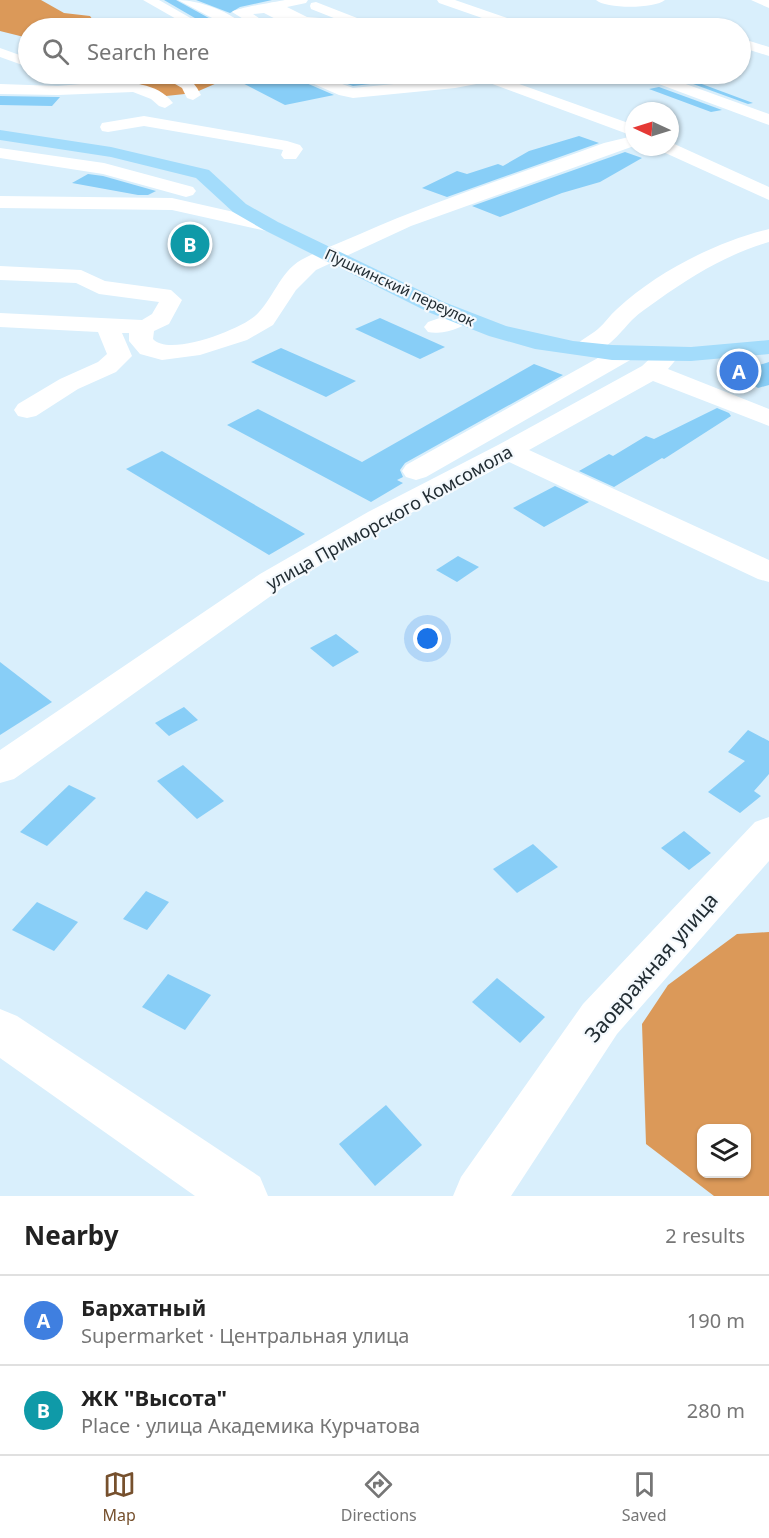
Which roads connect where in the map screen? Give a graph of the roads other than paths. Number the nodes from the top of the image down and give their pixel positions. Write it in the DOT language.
graph roads {
  1 [pos="148,0"];
  2 [pos="184,0"];
  3 [pos="202,0"];
  4 [pos="241,0"];
  5 [pos="258,0"];
  6 [pos="301,0"];
  7 [pos="333,0"];
  8 [pos="442,0"];
  9 [pos="602,0"];
  10 [pos="658,0"];
  11 [pos="757,0"];
  12 [pos="287,2"];
  13 [pos="769,4"];
  14 [pos="183,18"];
  15 [pos="222,18"];
  16 [pos="250,18"];
  17 [pos="282,18"];
  18 [pos="298,18"];
  19 [pos="327,18"];
  20 [pos="346,18"];
  21 [pos="493,18"];
  22 [pos="751,46"];
  23 [pos="0,52"];
  24 [pos="769,52"];
  25 [pos="18,59"];
  26 [pos="0,78"];
  27 [pos="18,78"];
  28 [pos="86,84"];
  29 [pos="186,84"];
  30 [pos="326,84"];
  31 [pos="373,84"];
  32 [pos="439,84"];
  33 [pos="504,84"];
  34 [pos="552,84"];
  35 [pos="672,84"];
  36 [pos="90,88"];
  37 [pos="0,89"];
  38 [pos="384,89"];
  39 [pos="193,95"];
  40 [pos="158,105"];
  41 [pos="769,120"];
  42 [pos="625,121"];
  43 [pos="108,127"];
  44 [pos="625,127"];
  45 [pos="0,135"];
  46 [pos="625,143"];
  47 [pos="69,144"];
  48 [pos="0,153"];
  49 [pos="679,153"];
  50 [pos="290,155"];
  51 [pos="39,159"];
  52 [pos="0,165"];
  53 [pos="67,186"];
  54 [pos="192,192"];
  55 [pos="224,193"];
  56 [pos="769,194"];
  57 [pos="0,202"];
  58 [pos="152,202"];
  59 [pos="172,204"];
  60 [pos="272,226"];
  61 [pos="769,235"];
  62 [pos="329,255"];
  63 [pos="0,273"];
  64 [pos="460,318"];
  65 [pos="0,320"];
  66 [pos="107,326"];
  67 [pos="142,327"];
  68 [pos="436,327"];
  69 [pos="769,347"];
  70 [pos="585,349"];
  71 [pos="645,359"];
  72 [pos="27,410"];
  73 [pos="769,418"];
  74 [pos="508,451"];
  75 [pos="416,471"];
  76 [pos="769,572"];
  77 [pos="0,769"];
  78 [pos="769,833"];
  79 [pos="0,1031"];
  80 [pos="241,1196"];
  81 [pos="480,1196"];
  1 -- 14 [label="street"];
  2 -- 15 [label="street"];
  3 -- 4 [label="street"];
  5 -- 12 [label="street"];
  6 -- 12 [label="street"];
  6 -- 19 [label="street"];
  7 -- 20 [label="street"];
  8 -- 21 [label="street"];
  9 -- 10 [label="street"];
  11 -- 13 [label="street"];
  12 -- 18 [label="street"];
  16 -- 17 [label="street"];
  22 -- 24 [label="street"];
  23 -- 25 [label="street"];
  26 -- 27 [label="street"];
  28 -- 36 [label="street"];
  29 -- 39 [label="street"];
  30 -- 38 [label="street"];
  31 -- 38 [label="street"];
  32 -- 38 [label="street"];
  33 -- 44 [label="street"];
  34 -- 42 [label="street"];
  35 -- 41 [label="street"];
  36 -- 37 [label="street"];
  36 -- 40 [label="street"];
  43 -- 50 [label="street"];
  45 -- 47 [label="main road, Пушкинский переулок"];
  46 -- 62 [label="street"];
  47 -- 51 [label="street"];
  47 -- 55 [label="main road, Пушкинский переулок"];
  48 -- 51 [label="street"];
  49 -- 56 [label="street"];
  51 -- 52 [label="street"];
  51 -- 54 [label="street"];
  53 -- 58 [label="street"];
  54 -- 55 [label="street"];
  54 -- 58 [label="street"];
  55 -- 59 [label="street"];
  55 -- 60 [label="main road, Пушкинский переулок"];
  57 -- 58 [label="street"];
  58 -- 59 [label="street"];
  59 -- 60 [label="street"];
  60 -- 62 [label="main road, Пушкинский переулок"];
  61 -- 70 [label="street"];
  62 -- 64 [label="main road, Пушкинский переулок"];
  62 -- 67 [label="street"];
  63 -- 67 [label="street"];
  64 -- 68 [label="street"];
  64 -- 70 [label="main road, Пушкинский переулок"];
  65 -- 66 [label="street"];
  66 -- 67 [label="street"];
  66 -- 72 [label="street"];
  69 -- 71 [label="main road, Пушкинский переулок"];
  70 -- 71 [label="main road, Пушкинский переулок"];
  71 -- 73 [label="street"];
  71 -- 74 [label="street, улица Приморского Комсомола"];
  71 -- 75 [label="street"];
  74 -- 76 [label="street"];
  74 -- 77 [label="street, улица Приморского Комсомола"];
  78 -- 81 [label="street, Заовражная улица"];
  79 -- 80 [label="street"];
}
